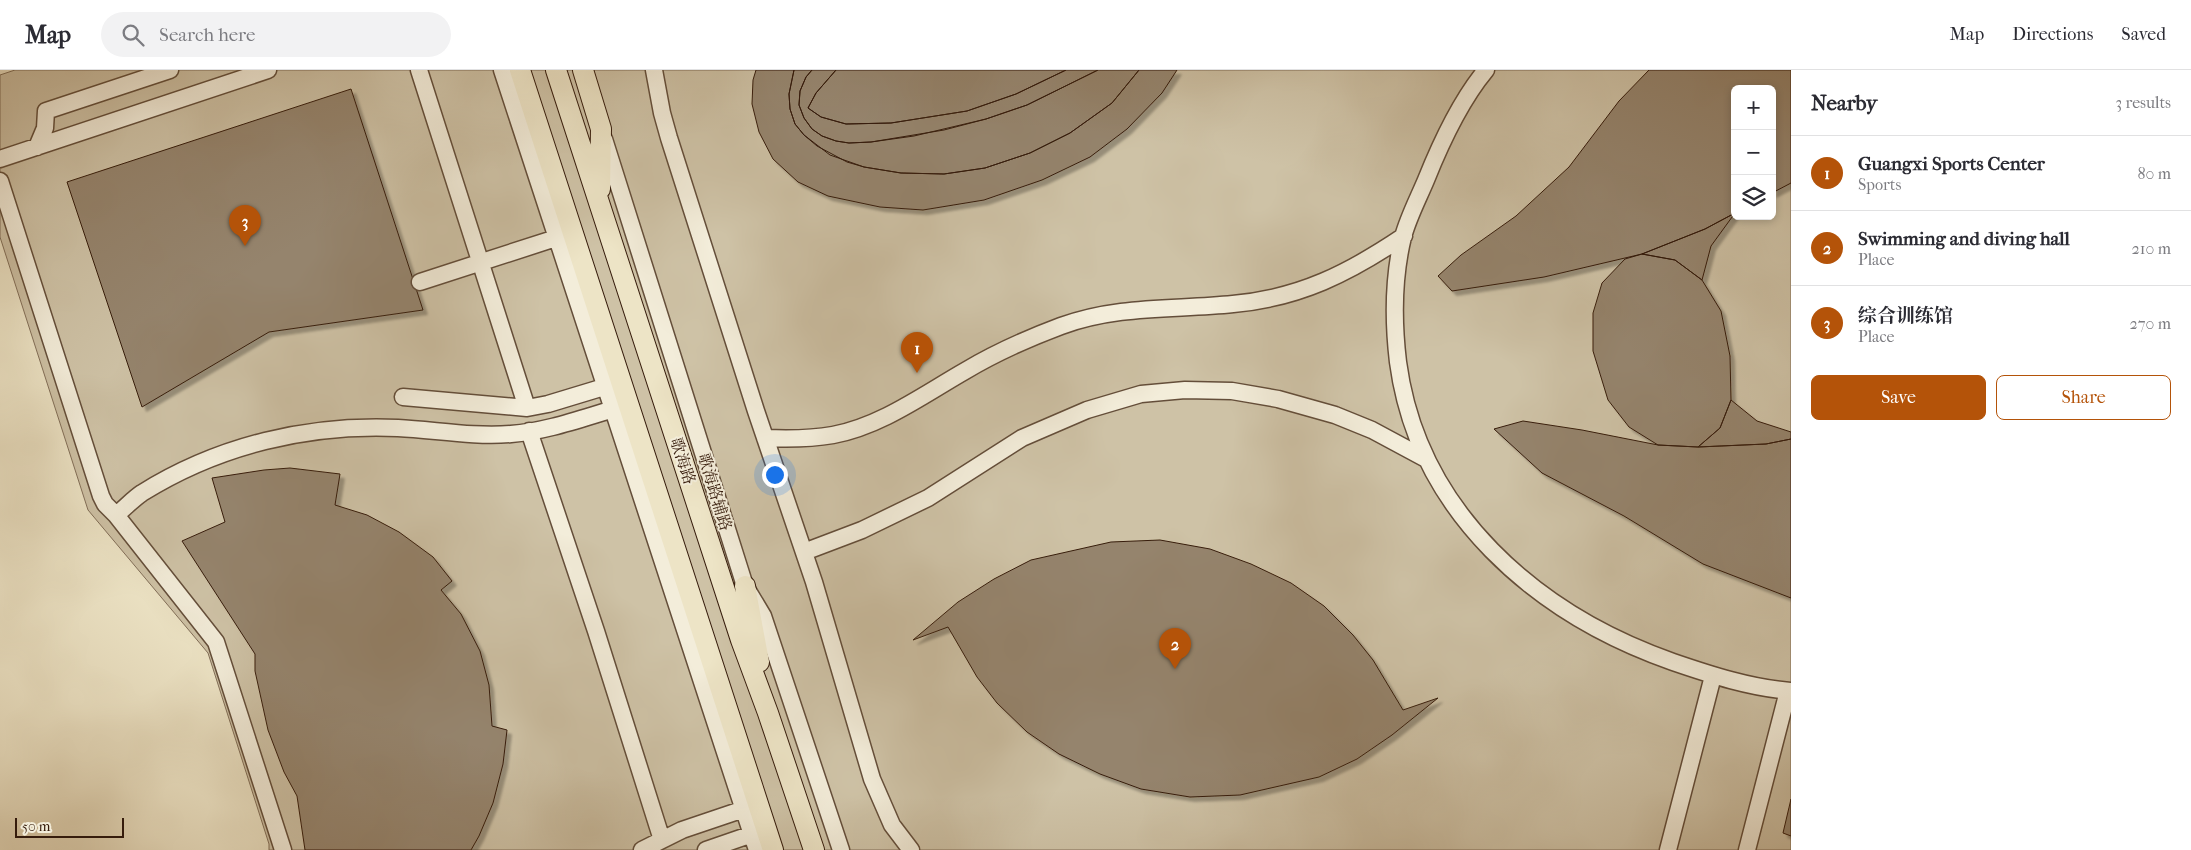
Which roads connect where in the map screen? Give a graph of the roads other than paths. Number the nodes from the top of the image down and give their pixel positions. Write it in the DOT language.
graph roads {
  1 [pos="170,70"];
  2 [pos="268,70"];
  3 [pos="420,70"];
  4 [pos="502,70"];
  5 [pos="520,70"];
  6 [pos="556,70"];
  7 [pos="583,70"];
  8 [pos="654,70"];
  9 [pos="1480,72"];
  10 [pos="601,129"];
  11 [pos="37,147"];
  12 [pos="0,159"];
  13 [pos="0,181"];
  14 [pos="600,203"];
  15 [pos="1404,236"];
  16 [pos="556,238"];
  17 [pos="481,262"];
  18 [pos="420,282"];
  19 [pos="613,385"];
  20 [pos="403,397"];
  21 [pos="620,407"];
  22 [pos="527,408"];
  23 [pos="529,431"];
  24 [pos="765,438"];
  25 [pos="1426,459"];
  26 [pos="116,515"];
  27 [pos="804,552"];
  28 [pos="745,586"];
  29 [pos="1713,676"];
  30 [pos="1789,691"];
  31 [pos="768,713"];
  32 [pos="751,807"];
  33 [pos="759,831"];
  34 [pos="662,840"];
  35 [pos="283,850"];
  36 [pos="642,850"];
  37 [pos="706,850"];
  38 [pos="757,850"];
  39 [pos="774,850"];
  40 [pos="814,850"];
  41 [pos="841,850"];
  42 [pos="911,850"];
  43 [pos="1668,850"];
  44 [pos="1747,850"];
  1 -- 11 [label="street"];
  2 -- 11 [label="street"];
  3 -- 17 [label="street"];
  4 -- 16 [label="street"];
  5 -- 19 [label="main road"];
  6 -- 14 [label="main road, 歌海路"];
  7 -- 10 [label="main road"];
  8 -- 24 [label="street"];
  9 -- 15 [label="street"];
  10 -- 14 [label="main road"];
  10 -- 28 [label="street, 歌海路辅路"];
  11 -- 12 [label="street"];
  13 -- 26 [label="street"];
  14 -- 31 [label="main road, 歌海路"];
  15 -- 24 [label="street"];
  15 -- 25 [label="street"];
  16 -- 17 [label="street"];
  16 -- 19 [label="street"];
  17 -- 18 [label="street"];
  17 -- 22 [label="street"];
  19 -- 21 [label="main road"];
  19 -- 22 [label="street"];
  20 -- 22 [label="street"];
  21 -- 23 [label="street"];
  21 -- 32 [label="main road"];
  23 -- 26 [label="street"];
  23 -- 34 [label="street"];
  24 -- 27 [label="street"];
  25 -- 27 [label="street"];
  25 -- 29 [label="street"];
  26 -- 35 [label="street"];
  27 -- 42 [label="street"];
  28 -- 31 [label="main road"];
  28 -- 41 [label="street, 歌海路辅路"];
  29 -- 30 [label="street"];
  29 -- 43 [label="street"];
  30 -- 44 [label="street"];
  31 -- 40 [label="main road, 歌海路"];
  32 -- 33 [label="main road"];
  32 -- 34 [label="street"];
  33 -- 37 [label="street"];
  33 -- 38 [label="street"];
  33 -- 39 [label="main road"];
  34 -- 36 [label="street"];
}
